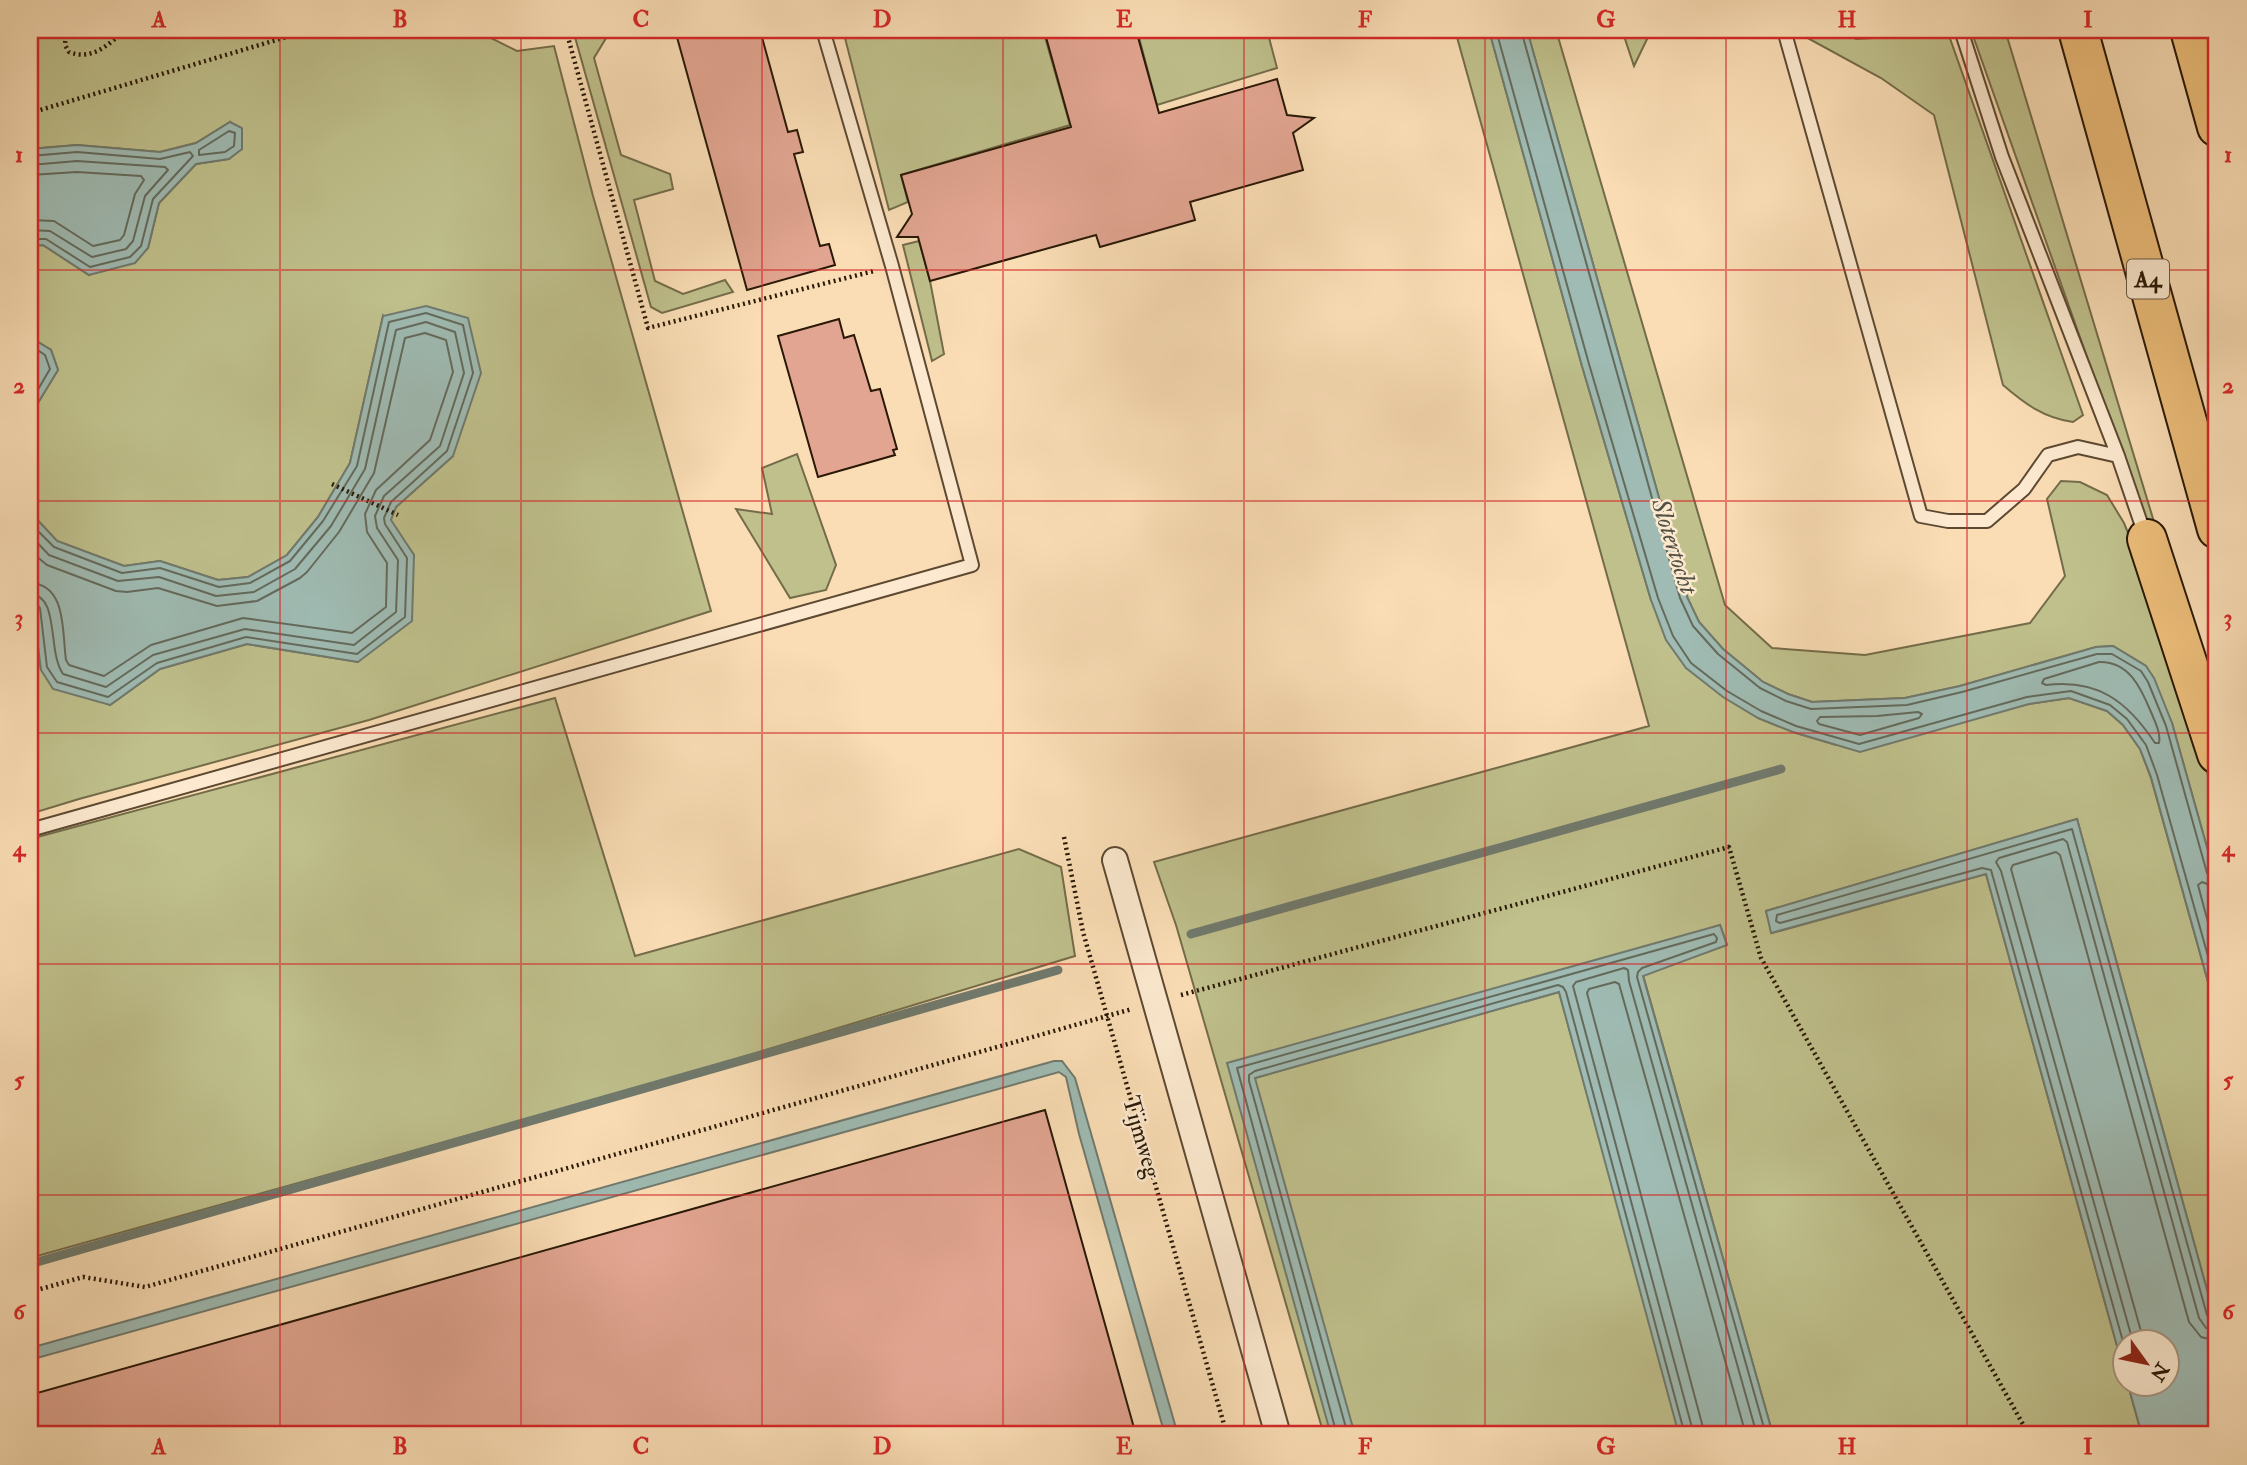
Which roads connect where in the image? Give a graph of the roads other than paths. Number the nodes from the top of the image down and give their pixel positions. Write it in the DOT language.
graph roads {
  1 [pos="823,30"];
  2 [pos="1784,30"];
  3 [pos="1961,30"];
  4 [pos="2078,30"];
  5 [pos="2190,30"];
  6 [pos="2217,127"];
  7 [pos="2118,456"];
  8 [pos="2217,529"];
  9 [pos="2147,539"];
  10 [pos="2217,754"];
  11 [pos="30,830"];
  12 [pos="1115,860"];
  13 [pos="1278,1435"];
  1 -- 11 [label="lane"];
  2 -- 7 [label="lane"];
  3 -- 7 [label="lane"];
  4 -- 8 [label="highway, A4"];
  5 -- 6 [label="highway"];
  7 -- 9 [label="lane"];
  9 -- 10 [label="highway"];
  12 -- 13 [label="street, Tijmweg"];
}
